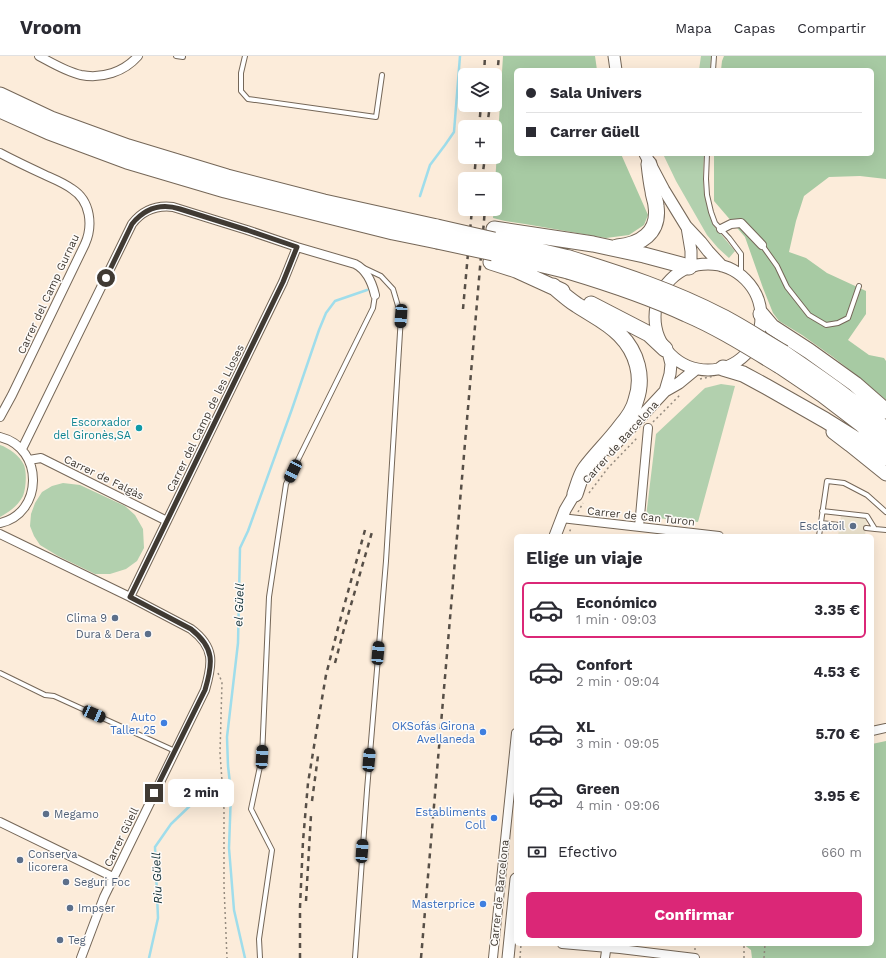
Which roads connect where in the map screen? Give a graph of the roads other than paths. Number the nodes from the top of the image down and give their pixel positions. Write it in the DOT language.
graph roads {
  1 [pos="39,56"];
  2 [pos="138,56"];
  3 [pos="176,56"];
  4 [pos="183,56"];
  5 [pos="245,56"];
  6 [pos="614,56"];
  7 [pos="714,56"];
  8 [pos="616,68"];
  9 [pos="713,68"];
  10 [pos="382,76"];
  11 [pos="0,85"];
  12 [pos="0,95"];
  13 [pos="0,110"];
  14 [pos="0,119"];
  15 [pos="62,122"];
  16 [pos="81,144"];
  17 [pos="0,153"];
  18 [pos="707,156"];
  19 [pos="647,159"];
  20 [pos="372,220"];
  21 [pos="686,226"];
  22 [pos="721,229"];
  23 [pos="437,234"];
  24 [pos="762,245"];
  25 [pos="493,246"];
  26 [pos="297,247"];
  27 [pos="611,248"];
  28 [pos="722,266"];
  29 [pos="362,267"];
  30 [pos="690,267"];
  31 [pos="741,275"];
  32 [pos="553,286"];
  33 [pos="859,286"];
  34 [pos="375,295"];
  35 [pos="761,314"];
  36 [pos="667,350"];
  37 [pos="782,359"];
  38 [pos="723,368"];
  39 [pos="696,369"];
  40 [pos="665,391"];
  41 [pos="886,411"];
  42 [pos="816,415"];
  43 [pos="0,417"];
  44 [pos="648,428"];
  45 [pos="886,430"];
  46 [pos="0,437"];
  47 [pos="886,447"];
  48 [pos="22,449"];
  49 [pos="886,458"];
  50 [pos="29,460"];
  51 [pos="886,474"];
  52 [pos="575,494"];
  53 [pos="822,511"];
  54 [pos="886,512"];
  55 [pos="561,518"];
  56 [pos="167,521"];
  57 [pos="0,523"];
  58 [pos="821,523"];
  59 [pos="839,525"];
  60 [pos="639,527"];
  61 [pos="866,528"];
  62 [pos="875,529"];
  63 [pos="886,530"];
  64 [pos="651,532"];
  65 [pos="0,534"];
  66 [pos="556,534"];
  67 [pos="684,534"];
  68 [pos="819,534"];
  69 [pos="130,597"];
  70 [pos="0,673"];
  71 [pos="886,728"];
  72 [pos="874,731"];
  73 [pos="175,751"];
  74 [pos="514,753"];
  75 [pos="0,822"];
  76 [pos="113,877"];
  77 [pos="514,919"];
  78 [pos="513,939"];
  79 [pos="606,946"];
  80 [pos="81,958"];
  81 [pos="260,958"];
  82 [pos="355,958"];
  83 [pos="493,958"];
  84 [pos="508,958"];
  85 [pos="605,958"];
  86 [pos="696,958"];
  1 -- 2 [label="street"];
  3 -- 4 [label="lane"];
  5 -- 10 [label="lane"];
  6 -- 8 [label="main road"];
  7 -- 9 [label="lane"];
  11 -- 15 [label="highway"];
  12 -- 15 [label="highway"];
  13 -- 16 [label="highway"];
  14 -- 16 [label="highway"];
  15 -- 20 [label="highway"];
  16 -- 20 [label="highway"];
  17 -- 43 [label="street, Carrer del Camp Gurnau"];
  18 -- 22 [label="lane"];
  19 -- 21 [label="main road"];
  19 -- 27 [label="highway"];
  20 -- 23 [label="highway"];
  20 -- 23 [label="highway"];
  21 -- 28 [label="main road"];
  21 -- 30 [label="main road"];
  22 -- 24 [label="street"];
  22 -- 31 [label="lane"];
  23 -- 25 [label="highway, bridge"];
  23 -- 25 [label="highway"];
  24 -- 33 [label="lane"];
  25 -- 27 [label="highway"];
  25 -- 32 [label="highway"];
  25 -- 37 [label="highway, bridge"];
  26 -- 29 [label="street"];
  26 -- 48 [label="street"];
  26 -- 56 [label="street, Carrer del Camp de les Lloses"];
  27 -- 30 [label="highway"];
  28 -- 30 [label="main road"];
  28 -- 31 [label="main road"];
  29 -- 34 [label="street"];
  29 -- 82 [label="lane"];
  30 -- 36 [label="main road"];
  31 -- 35 [label="main road"];
  32 -- 36 [label="highway"];
  32 -- 52 [label="highway"];
  34 -- 81 [label="lane"];
  35 -- 38 [label="main road"];
  35 -- 41 [label="highway"];
  36 -- 39 [label="main road"];
  36 -- 40 [label="main road, Carrer de Barcelona"];
  37 -- 45 [label="highway"];
  37 -- 47 [label="highway"];
  38 -- 39 [label="main road"];
  38 -- 42 [label="highway"];
  39 -- 40 [label="main road, Carrer de Barcelona"];
  40 -- 52 [label="main road, Carrer de Barcelona"];
  42 -- 49 [label="highway"];
  42 -- 51 [label="main road"];
  44 -- 60 [label="street"];
  46 -- 48 [label="street"];
  48 -- 50 [label="street"];
  50 -- 56 [label="street, Carrer de Falgàs"];
  50 -- 57 [label="street"];
  52 -- 55 [label="main road, Carrer de Barcelona"];
  53 -- 54 [label="lane"];
  53 -- 58 [label="lane"];
  53 -- 62 [label="lane"];
  55 -- 60 [label="street, Carrer de Can Turon"];
  55 -- 66 [label="main road, Carrer de Barcelona"];
  56 -- 69 [label="street, Carrer del Camp de les Lloses"];
  58 -- 59 [label="lane"];
  58 -- 68 [label="lane"];
  60 -- 64 [label="street, Carrer de Can Turon"];
  61 -- 62 [label="lane"];
  62 -- 63 [label="lane"];
  64 -- 67 [label="street, Carrer de Can Turon"];
  65 -- 69 [label="street"];
  69 -- 73 [label="street, Carrer Güell"];
  70 -- 73 [label="lane"];
  71 -- 72 [label="street"];
  73 -- 76 [label="street, Carrer Güell"];
  74 -- 83 [label="street, Carrer de Barcelona"];
  75 -- 76 [label="street"];
  76 -- 80 [label="street, Carrer Güell"];
  77 -- 78 [label="main road, Carrer de Barcelona"];
  78 -- 84 [label="main road, Carrer de Barcelona"];
  79 -- 85 [label="street"];
  79 -- 86 [label="street"];
}
